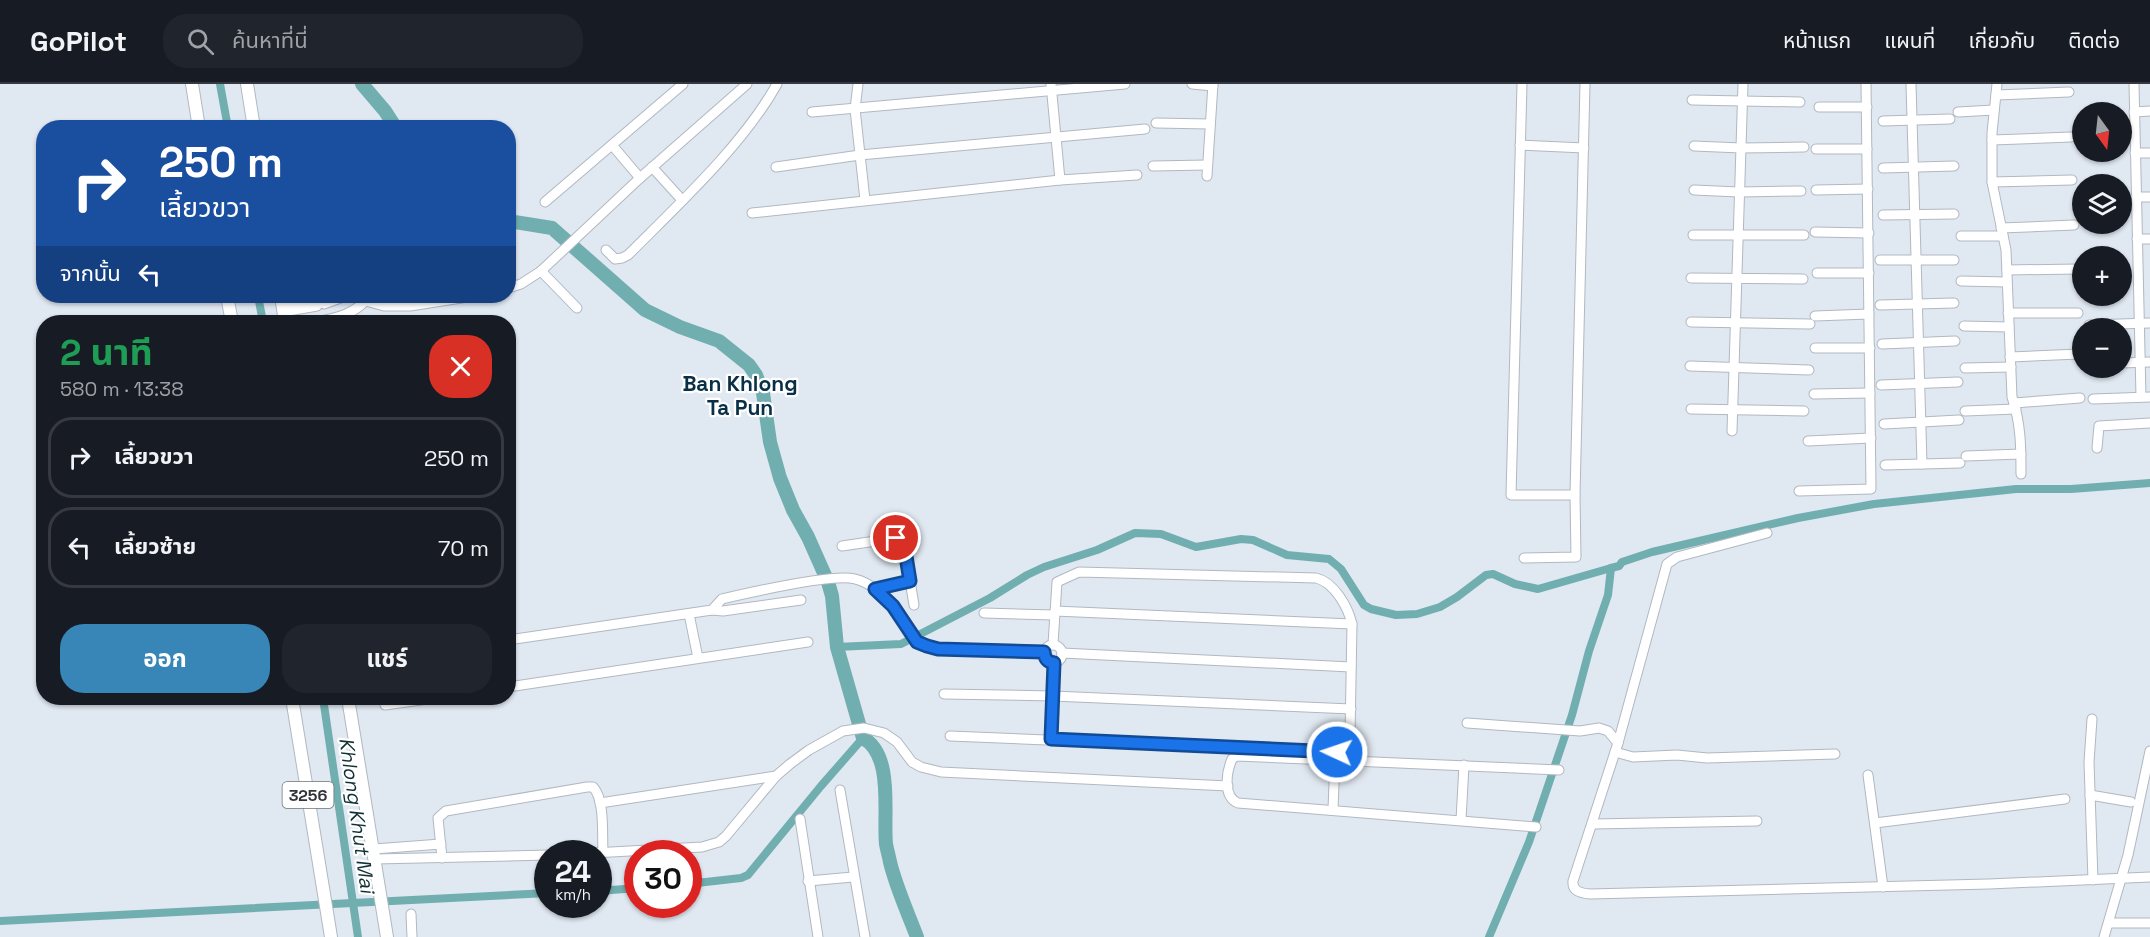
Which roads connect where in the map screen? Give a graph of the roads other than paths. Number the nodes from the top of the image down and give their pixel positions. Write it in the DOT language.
graph roads {
  1 [pos="192,84"];
  2 [pos="247,84"];
  3 [pos="683,84"];
  4 [pos="747,84"];
  5 [pos="777,84"];
  6 [pos="858,84"];
  7 [pos="1125,84"];
  8 [pos="1192,84"];
  9 [pos="1522,84"];
  10 [pos="1585,84"];
  11 [pos="1743,84"];
  12 [pos="1866,84"];
  13 [pos="1911,84"];
  14 [pos="1997,84"];
  15 [pos="2134,84"];
  16 [pos="1213,85"];
  17 [pos="1052,87"];
  18 [pos="2069,93"];
  19 [pos="1996,95"];
  20 [pos="1692,100"];
  21 [pos="1742,102"];
  22 [pos="1800,102"];
  23 [pos="1819,107"];
  24 [pos="1867,107"];
  25 [pos="855,109"];
  26 [pos="1994,110"];
  27 [pos="2150,111"];
  28 [pos="812,112"];
  29 [pos="2134,112"];
  30 [pos="198,120"];
  31 [pos="253,120"];
  32 [pos="1912,120"];
  33 [pos="1884,121"];
  34 [pos="1156,123"];
  35 [pos="1210,124"];
  36 [pos="1145,129"];
  37 [pos="1057,136"];
  38 [pos="2071,137"];
  39 [pos="1992,140"];
  40 [pos="612,145"];
  41 [pos="1520,145"];
  42 [pos="1694,146"];
  43 [pos="1804,147"];
  44 [pos="1584,148"];
  45 [pos="1741,148"];
  46 [pos="1816,149"];
  47 [pos="1867,149"];
  48 [pos="2135,153"];
  49 [pos="2150,153"];
  50 [pos="860,155"];
  51 [pos="1207,165"];
  52 [pos="776,166"];
  53 [pos="1153,166"];
  54 [pos="1954,166"];
  55 [pos="652,167"];
  56 [pos="1882,168"];
  57 [pos="1913,168"];
  58 [pos="1137,175"];
  59 [pos="1206,176"];
  60 [pos="640,178"];
  61 [pos="1060,180"];
  62 [pos="2072,180"];
  63 [pos="1992,182"];
  64 [pos="1868,189"];
  65 [pos="1694,190"];
  66 [pos="1816,190"];
  67 [pos="1801,191"];
  68 [pos="1739,192"];
  69 [pos="2136,197"];
  70 [pos="2150,197"];
  71 [pos="865,200"];
  72 [pos="682,201"];
  73 [pos="545,202"];
  74 [pos="752,213"];
  75 [pos="1954,214"];
  76 [pos="1882,215"];
  77 [pos="1914,215"];
  78 [pos="2072,225"];
  79 [pos="1815,232"];
  80 [pos="2002,232"];
  81 [pos="1869,233"];
  82 [pos="1693,235"];
  83 [pos="1738,235"];
  84 [pos="1804,235"];
  85 [pos="1961,236"];
  86 [pos="2137,239"];
  87 [pos="2150,239"];
  88 [pos="606,250"];
  89 [pos="1880,260"];
  90 [pos="1916,260"];
  91 [pos="1954,260"];
  92 [pos="2072,268"];
  93 [pos="2007,270"];
  94 [pos="542,271"];
  95 [pos="1817,273"];
  96 [pos="1869,273"];
  97 [pos="1691,278"];
  98 [pos="1737,279"];
  99 [pos="1803,279"];
  100 [pos="2138,279"];
  101 [pos="2150,279"];
  102 [pos="1961,281"];
  103 [pos="2007,282"];
  104 [pos="516,286"];
  105 [pos="311,303"];
  106 [pos="363,303"];
  107 [pos="378,303"];
  108 [pos="421,303"];
  109 [pos="1954,303"];
  110 [pos="1917,304"];
  111 [pos="1880,305"];
  112 [pos="577,308"];
  113 [pos="283,309"];
  114 [pos="2078,313"];
  115 [pos="1869,314"];
  116 [pos="2008,314"];
  117 [pos="347,315"];
  118 [pos="1691,322"];
  119 [pos="2150,323"];
  120 [pos="1736,324"];
  121 [pos="2132,324"];
  122 [pos="2138,324"];
  123 [pos="1964,326"];
  124 [pos="2009,327"];
  125 [pos="1955,341"];
  126 [pos="1918,343"];
  127 [pos="1882,345"];
  128 [pos="1815,348"];
  129 [pos="1870,348"];
  130 [pos="2072,355"];
  131 [pos="2010,362"];
  132 [pos="2145,362"];
  133 [pos="1690,366"];
  134 [pos="1734,367"];
  135 [pos="1965,368"];
  136 [pos="1809,370"];
  137 [pos="1958,381"];
  138 [pos="1919,383"];
  139 [pos="1881,385"];
  140 [pos="1870,393"];
  141 [pos="1814,394"];
  142 [pos="2145,397"];
  143 [pos="2080,398"];
  144 [pos="2093,399"];
  145 [pos="2015,406"];
  146 [pos="1690,410"];
  147 [pos="1733,410"];
  148 [pos="1804,411"];
  149 [pos="1920,422"];
  150 [pos="2150,423"];
  151 [pos="1884,424"];
  152 [pos="1732,431"];
  153 [pos="1871,438"];
  154 [pos="1808,441"];
  155 [pos="2097,448"];
  156 [pos="2021,454"];
  157 [pos="1922,464"];
  158 [pos="1885,465"];
  159 [pos="2021,474"];
  160 [pos="1799,491"];
  161 [pos="1575,495"];
  162 [pos="1767,533"];
  163 [pos="842,546"];
  164 [pos="1524,558"];
  165 [pos="910,581"];
  166 [pos="875,589"];
  167 [pos="801,600"];
  168 [pos="914,605"];
  169 [pos="712,610"];
  170 [pos="984,613"];
  171 [pos="1054,613"];
  172 [pos="689,614"];
  173 [pos="1352,624"];
  174 [pos="516,639"];
  175 [pos="808,642"];
  176 [pos="1053,644"];
  177 [pos="1044,652"];
  178 [pos="1062,653"];
  179 [pos="698,658"];
  180 [pos="1054,663"];
  181 [pos="1352,667"];
  182 [pos="516,686"];
  183 [pos="944,694"];
  184 [pos="1053,696"];
  185 [pos="293,705"];
  186 [pos="349,705"];
  187 [pos="1351,709"];
  188 [pos="2092,719"];
  189 [pos="1467,723"];
  190 [pos="950,736"];
  191 [pos="1051,739"];
  192 [pos="1617,747"];
  193 [pos="2150,751"];
  194 [pos="1835,754"];
  195 [pos="1335,761"];
  196 [pos="1464,765"];
  197 [pos="1559,770"];
  198 [pos="1868,775"];
  199 [pos="776,776"];
  200 [pos="1228,786"];
  201 [pos="840,790"];
  202 [pos="2090,795"];
  203 [pos="2065,799"];
  204 [pos="2131,802"];
  205 [pos="600,803"];
  206 [pos="1333,809"];
  207 [pos="800,819"];
  208 [pos="1461,820"];
  209 [pos="1757,820"];
  210 [pos="1875,823"];
  211 [pos="1593,824"];
  212 [pos="1536,827"];
  213 [pos="602,840"];
  214 [pos="441,844"];
  215 [pos="612,852"];
  216 [pos="374,854"];
  217 [pos="534,855"];
  218 [pos="442,858"];
  219 [pos="853,877"];
  220 [pos="2150,877"];
  221 [pos="2122,879"];
  222 [pos="2093,880"];
  223 [pos="808,882"];
  224 [pos="1883,887"];
  225 [pos="411,914"];
  226 [pos="2109,922"];
  227 [pos="2150,923"];
  228 [pos="331,937"];
  229 [pos="387,937"];
  230 [pos="412,937"];
  231 [pos="818,937"];
  232 [pos="865,937"];
  233 [pos="2104,937"];
  1 -- 30 [label="main road"];
  2 -- 31 [label="main road"];
  3 -- 40 [label="street"];
  4 -- 55 [label="street"];
  5 -- 72 [label="street"];
  6 -- 25 [label="street"];
  7 -- 17 [label="street"];
  8 -- 16 [label="street"];
  9 -- 41 [label="street"];
  10 -- 44 [label="street"];
  11 -- 21 [label="street"];
  12 -- 24 [label="street"];
  13 -- 32 [label="street"];
  14 -- 19 [label="street"];
  15 -- 29 [label="street"];
  16 -- 35 [label="street"];
  17 -- 25 [label="street"];
  17 -- 37 [label="street"];
  18 -- 19 [label="street"];
  19 -- 26 [label="street"];
  20 -- 21 [label="street"];
  21 -- 22 [label="street"];
  21 -- 45 [label="street"];
  23 -- 24 [label="street"];
  24 -- 47 [label="street"];
  25 -- 28 [label="street"];
  25 -- 50 [label="street"];
  26 -- 32 [label="street"];
  26 -- 39 [label="street"];
  27 -- 29 [label="street"];
  29 -- 48 [label="street"];
  32 -- 33 [label="street"];
  32 -- 57 [label="street"];
  34 -- 35 [label="street"];
  35 -- 51 [label="street"];
  36 -- 37 [label="street"];
  37 -- 50 [label="street"];
  37 -- 61 [label="street"];
  38 -- 39 [label="street"];
  39 -- 63 [label="street"];
  40 -- 60 [label="street"];
  40 -- 73 [label="street"];
  41 -- 44 [label="street"];
  41 -- 161 [label="street"];
  42 -- 45 [label="street"];
  43 -- 45 [label="street"];
  44 -- 161 [label="street"];
  45 -- 68 [label="street"];
  46 -- 47 [label="street"];
  47 -- 64 [label="street"];
  48 -- 49 [label="street"];
  48 -- 69 [label="street"];
  50 -- 52 [label="street"];
  50 -- 71 [label="street"];
  51 -- 53 [label="street"];
  51 -- 59 [label="street"];
  54 -- 57 [label="street"];
  55 -- 60 [label="street"];
  55 -- 72 [label="street"];
  56 -- 57 [label="street"];
  57 -- 77 [label="street"];
  58 -- 61 [label="street"];
  60 -- 94 [label="street"];
  61 -- 71 [label="street"];
  62 -- 63 [label="street"];
  63 -- 80 [label="street"];
  64 -- 66 [label="street"];
  64 -- 81 [label="street"];
  65 -- 68 [label="street"];
  67 -- 68 [label="street"];
  68 -- 83 [label="street"];
  69 -- 70 [label="street"];
  69 -- 86 [label="street"];
  71 -- 74 [label="street"];
  72 -- 88 [label="street"];
  75 -- 77 [label="street"];
  76 -- 77 [label="street"];
  77 -- 90 [label="street"];
  78 -- 80 [label="street"];
  79 -- 81 [label="street"];
  80 -- 85 [label="street"];
  80 -- 93 [label="street"];
  81 -- 96 [label="street"];
  82 -- 83 [label="street"];
  83 -- 84 [label="street"];
  83 -- 98 [label="street"];
  86 -- 87 [label="street"];
  86 -- 100 [label="street"];
  89 -- 90 [label="street"];
  90 -- 91 [label="street"];
  90 -- 110 [label="street"];
  92 -- 93 [label="street"];
  93 -- 103 [label="street"];
  94 -- 104 [label="street"];
  94 -- 112 [label="street"];
  95 -- 96 [label="street"];
  96 -- 115 [label="street"];
  97 -- 98 [label="street"];
  98 -- 99 [label="street"];
  98 -- 120 [label="street"];
  100 -- 101 [label="street"];
  100 -- 122 [label="street"];
  102 -- 103 [label="street"];
  103 -- 116 [label="street"];
  105 -- 113 [label="street"];
  106 -- 117 [label="street"];
  107 -- 108 [label="street"];
  109 -- 110 [label="street"];
  110 -- 111 [label="street"];
  110 -- 126 [label="street"];
  114 -- 116 [label="street"];
  115 -- 120 [label="street"];
  115 -- 129 [label="street"];
  116 -- 124 [label="street"];
  118 -- 120 [label="street"];
  119 -- 122 [label="street"];
  120 -- 134 [label="street"];
  121 -- 122 [label="street"];
  122 -- 132 [label="street"];
  123 -- 124 [label="street"];
  124 -- 131 [label="street"];
  125 -- 126 [label="street"];
  126 -- 127 [label="street"];
  126 -- 138 [label="street"];
  128 -- 129 [label="street"];
  129 -- 140 [label="street"];
  130 -- 131 [label="street"];
  131 -- 135 [label="street"];
  131 -- 145 [label="street"];
  132 -- 142 [label="street"];
  133 -- 134 [label="street"];
  134 -- 136 [label="street"];
  134 -- 147 [label="street"];
  137 -- 138 [label="street"];
  138 -- 139 [label="street"];
  138 -- 149 [label="street"];
  140 -- 141 [label="street"];
  140 -- 153 [label="street"];
  142 -- 144 [label="street"];
  143 -- 145 [label="street"];
  145 -- 149 [label="street"];
  145 -- 156 [label="street"];
  146 -- 147 [label="street"];
  147 -- 148 [label="street"];
  147 -- 152 [label="street"];
  149 -- 151 [label="street"];
  149 -- 157 [label="street"];
  150 -- 155 [label="street"];
  153 -- 154 [label="street"];
  153 -- 160 [label="street"];
  156 -- 157 [label="street"];
  156 -- 159 [label="street"];
  157 -- 158 [label="street"];
  161 -- 164 [label="street"];
  162 -- 192 [label="street"];
  163 -- 165 [label="street"];
  165 -- 166 [label="street"];
  165 -- 168 [label="street"];
  166 -- 169 [label="street"];
  166 -- 177 [label="street"];
  167 -- 169 [label="street"];
  169 -- 172 [label="street"];
  170 -- 171 [label="street"];
  171 -- 173 [label="street"];
  171 -- 173 [label="street"];
  171 -- 176 [label="street"];
  172 -- 174 [label="street"];
  172 -- 179 [label="street"];
  173 -- 181 [label="street"];
  175 -- 179 [label="street"];
  176 -- 177 [label="street"];
  176 -- 178 [label="street"];
  177 -- 180 [label="street"];
  178 -- 180 [label="street"];
  178 -- 181 [label="street"];
  179 -- 182 [label="street"];
  180 -- 184 [label="street"];
  181 -- 187 [label="street"];
  183 -- 184 [label="street"];
  184 -- 187 [label="street"];
  184 -- 191 [label="street"];
  185 -- 228 [label="main road, 3256"];
  186 -- 216 [label="main road"];
  187 -- 191 [label="street"];
  188 -- 202 [label="street"];
  189 -- 192 [label="street"];
  190 -- 191 [label="street"];
  192 -- 194 [label="street"];
  192 -- 211 [label="street"];
  193 -- 221 [label="street"];
  195 -- 196 [label="street"];
  195 -- 200 [label="street"];
  195 -- 206 [label="street"];
  196 -- 197 [label="street"];
  196 -- 208 [label="street"];
  198 -- 210 [label="street"];
  199 -- 200 [label="street"];
  199 -- 205 [label="street"];
  199 -- 215 [label="street"];
  200 -- 206 [label="street"];
  201 -- 219 [label="street"];
  202 -- 204 [label="street"];
  202 -- 222 [label="street"];
  203 -- 210 [label="street"];
  205 -- 213 [label="street"];
  205 -- 214 [label="street"];
  206 -- 208 [label="street"];
  207 -- 223 [label="street"];
  208 -- 212 [label="street"];
  209 -- 211 [label="street"];
  210 -- 224 [label="street"];
  211 -- 224 [label="street"];
  214 -- 216 [label="street"];
  214 -- 218 [label="street"];
  216 -- 218 [label="street"];
  216 -- 229 [label="main road"];
  217 -- 218 [label="street"];
  219 -- 223 [label="street"];
  219 -- 232 [label="street"];
  220 -- 221 [label="street"];
  221 -- 222 [label="street"];
  221 -- 226 [label="street"];
  222 -- 224 [label="street"];
  223 -- 231 [label="street"];
  225 -- 230 [label="street"];
  226 -- 227 [label="street"];
  226 -- 233 [label="street"];
}
